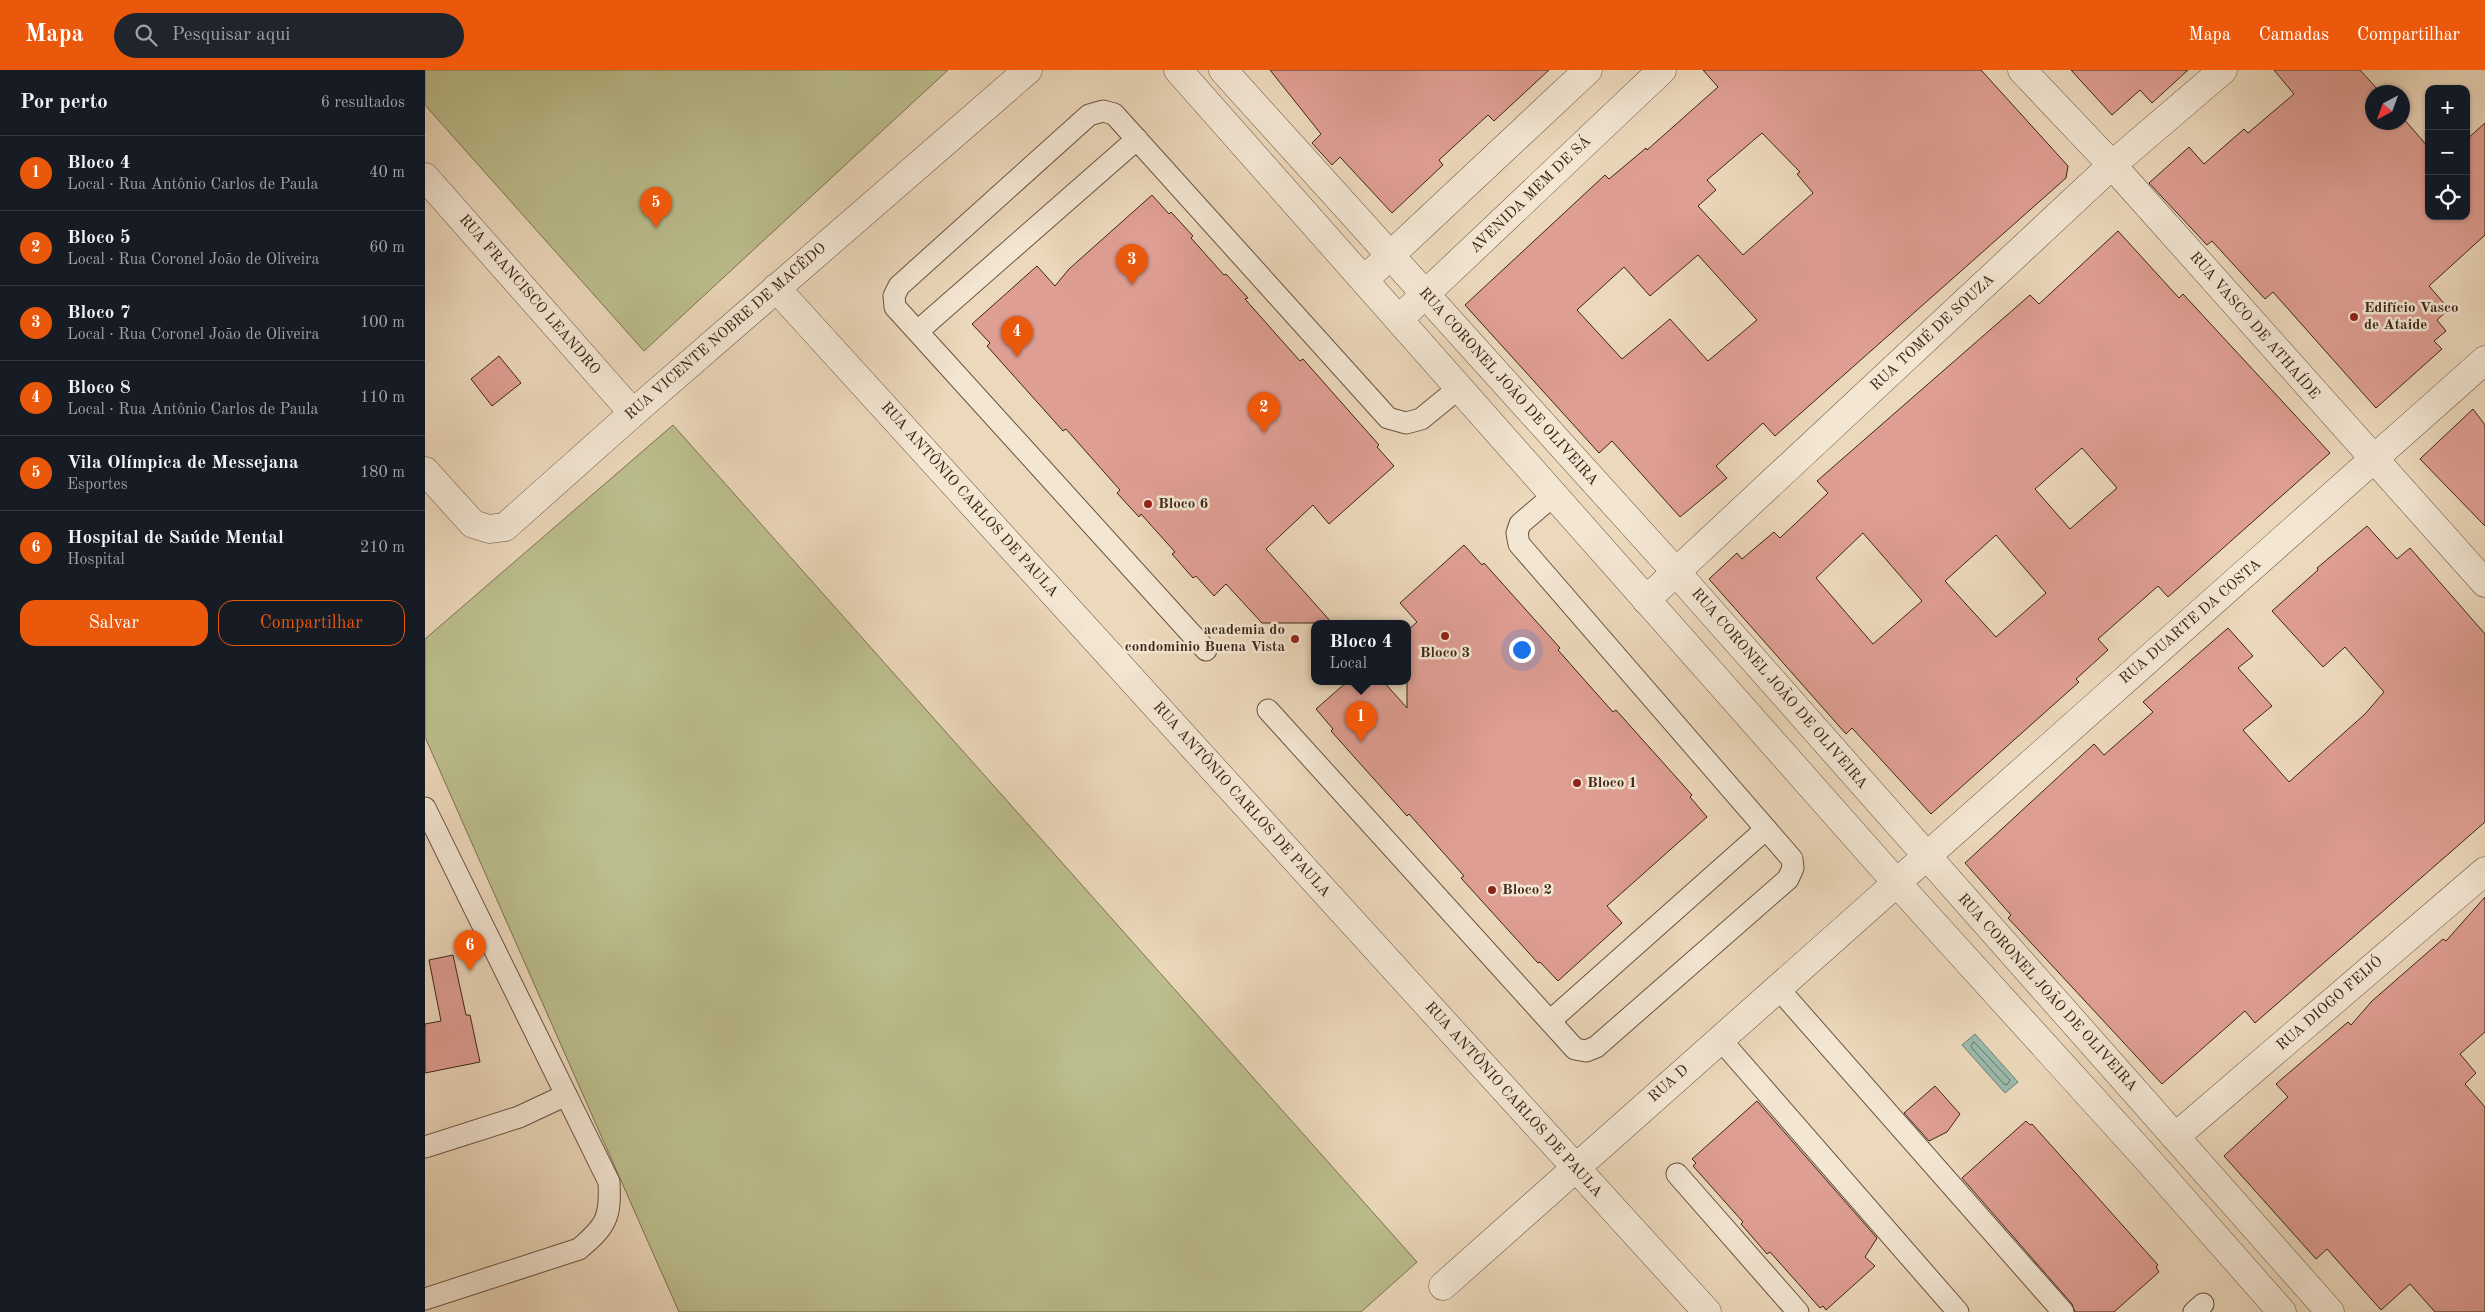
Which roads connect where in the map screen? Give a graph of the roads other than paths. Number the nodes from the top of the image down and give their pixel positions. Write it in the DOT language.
graph roads {
  1 [pos="1027,70"];
  2 [pos="1178,70"];
  3 [pos="1223,70"];
  4 [pos="1588,70"];
  5 [pos="2022,70"];
  6 [pos="2223,70"];
  7 [pos="1647,75"];
  8 [pos="1137,139"];
  9 [pos="2112,165"];
  10 [pos="425,178"];
  11 [pos="1391,257"];
  12 [pos="1364,280"];
  13 [pos="776,288"];
  14 [pos="1425,296"];
  15 [pos="1399,319"];
  16 [pos="918,331"];
  17 [pos="2485,360"];
  18 [pos="1459,388"];
  19 [pos="633,413"];
  20 [pos="2373,460"];
  21 [pos="425,471"];
  22 [pos="1554,495"];
  23 [pos="1676,572"];
  24 [pos="2485,583"];
  25 [pos="1646,600"];
  26 [pos="1206,650"];
  27 [pos="1268,710"];
  28 [pos="425,808"];
  29 [pos="1766,830"];
  30 [pos="1925,856"];
  31 [pos="2485,871"];
  32 [pos="1896,882"];
  33 [pos="1777,987"];
  34 [pos="1550,1020"];
  35 [pos="1720,1039"];
  36 [pos="566,1095"];
  37 [pos="2175,1136"];
  38 [pos="425,1147"];
  39 [pos="1575,1168"];
  40 [pos="1677,1174"];
  41 [pos="1443,1286"];
  42 [pos="425,1299"];
  43 [pos="1707,1312"];
  44 [pos="1798,1312"];
  45 [pos="1958,1312"];
  46 [pos="2063,1312"];
  47 [pos="2282,1312"];
  48 [pos="2330,1312"];
  1 -- 13 [label="street, RUA VICENTE NOBRE DE MACÊDO"];
  2 -- 12 [label="street"];
  3 -- 11 [label="street, RUA CORONEL JOÃO DE OLIVEIRA"];
  4 -- 11 [label="street"];
  5 -- 9 [label="street, RUA VASCO DE ATHAÍDE"];
  6 -- 9 [label="street, RUA TOMÉ DE SOUZA"];
  7 -- 14 [label="street, AVENIDA MEM DE SÁ"];
  8 -- 16 [label="lane"];
  8 -- 16 [label="lane"];
  8 -- 18 [label="lane"];
  9 -- 20 [label="street, RUA VASCO DE ATHAÍDE"];
  9 -- 23 [label="street, RUA TOMÉ DE SOUZA"];
  10 -- 19 [label="street, RUA FRANCISCO LEANDRO"];
  11 -- 12 [label="street"];
  11 -- 14 [label="street, RUA CORONEL JOÃO DE OLIVEIRA"];
  12 -- 15 [label="street"];
  13 -- 19 [label="street, RUA VICENTE NOBRE DE MACÊDO"];
  13 -- 39 [label="street, RUA ANTÔNIO CARLOS DE PAULA"];
  14 -- 15 [label="street, AVENIDA MEM DE SÁ"];
  14 -- 23 [label="street, RUA CORONEL JOÃO DE OLIVEIRA"];
  15 -- 18 [label="street"];
  16 -- 26 [label="lane"];
  17 -- 20 [label="street, RUA DUARTE DA COSTA"];
  18 -- 22 [label="street"];
  19 -- 21 [label="street, RUA VICENTE NOBRE DE MACÊDO"];
  20 -- 24 [label="street, RUA VASCO DE ATHAÍDE"];
  20 -- 30 [label="street, RUA DUARTE DA COSTA"];
  22 -- 25 [label="street"];
  22 -- 29 [label="lane"];
  23 -- 25 [label="street, RUA TOMÉ DE SOUZA"];
  23 -- 30 [label="street, RUA CORONEL JOÃO DE OLIVEIRA"];
  25 -- 32 [label="street"];
  27 -- 34 [label="lane"];
  28 -- 36 [label="lane"];
  29 -- 34 [label="lane"];
  29 -- 34 [label="lane"];
  30 -- 32 [label="street, RUA DUARTE DA COSTA"];
  30 -- 37 [label="street, RUA CORONEL JOÃO DE OLIVEIRA"];
  31 -- 37 [label="street, RUA DIOGO FEIJÓ"];
  32 -- 33 [label="street, RUA D"];
  32 -- 47 [label="street"];
  33 -- 35 [label="street, RUA D"];
  33 -- 46 [label="lane"];
  35 -- 39 [label="street, RUA D"];
  35 -- 45 [label="lane"];
  36 -- 38 [label="lane"];
  36 -- 42 [label="lane"];
  37 -- 48 [label="street, RUA CORONEL JOÃO DE OLIVEIRA"];
  39 -- 41 [label="street, RUA D"];
  39 -- 43 [label="street, RUA ANTÔNIO CARLOS DE PAULA"];
  40 -- 44 [label="lane"];
}
